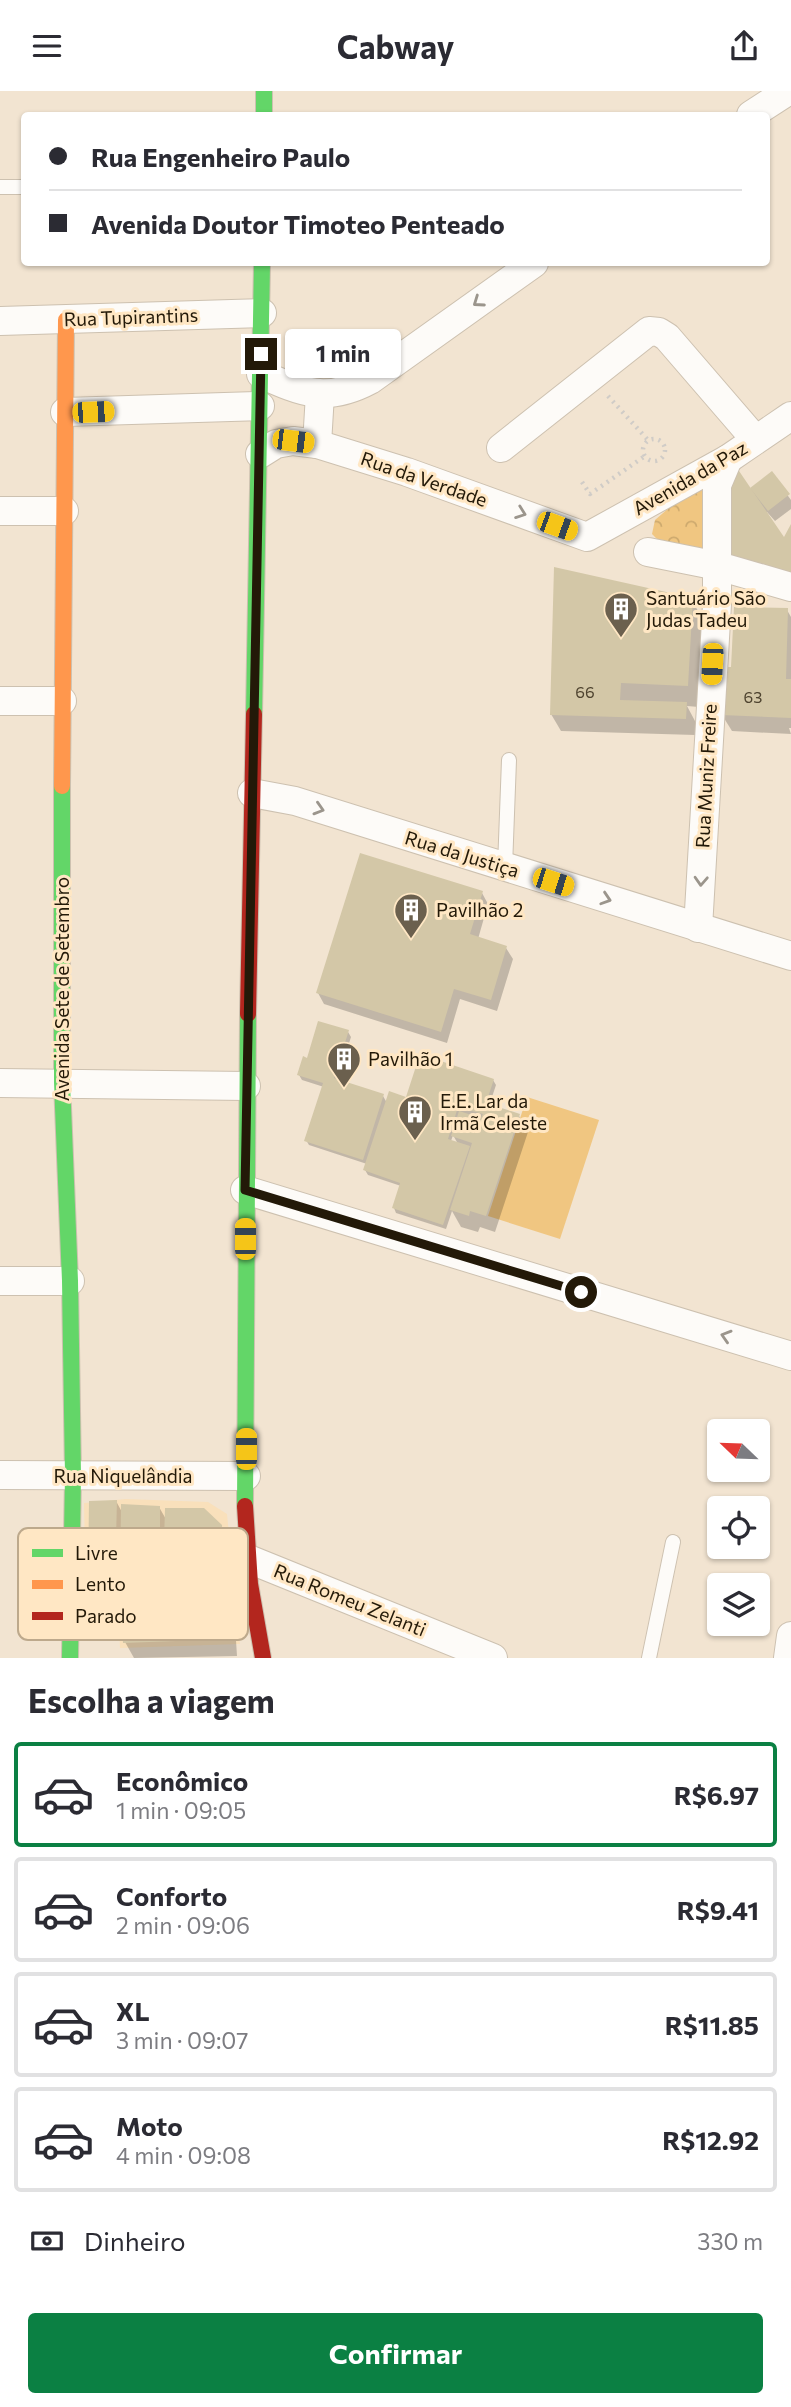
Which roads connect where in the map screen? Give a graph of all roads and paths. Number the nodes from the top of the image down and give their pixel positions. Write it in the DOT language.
graph roads {
  1 [pos="264,91"];
  2 [pos="788,91"];
  3 [pos="264,112"];
  4 [pos="756,112"];
  5 [pos="0,187"];
  6 [pos="21,187"];
  7 [pos="262,266"];
  8 [pos="530,266"];
  9 [pos="261,313"];
  10 [pos="66,320"];
  11 [pos="0,321"];
  12 [pos="261,375"];
  13 [pos="590,377"];
  14 [pos="320,394"];
  15 [pos="260,406"];
  16 [pos="65,412"];
  17 [pos="791,416"];
  18 [pos="755,439"];
  19 [pos="648,440"];
  20 [pos="317,444"];
  21 [pos="501,448"];
  22 [pos="260,454"];
  23 [pos="645,456"];
  24 [pos="728,459"];
  25 [pos="582,482"];
  26 [pos="0,511"];
  27 [pos="64,511"];
  28 [pos="587,537"];
  29 [pos="648,552"];
  30 [pos="718,566"];
  31 [pos="791,587"];
  32 [pos="0,701"];
  33 [pos="62,701"];
  34 [pos="509,759"];
  35 [pos="252,793"];
  36 [pos="505,867"];
  37 [pos="698,928"];
  38 [pos="791,956"];
  39 [pos="62,1082"];
  40 [pos="0,1083"];
  41 [pos="246,1086"];
  42 [pos="245,1190"];
  43 [pos="0,1281"];
  44 [pos="70,1281"];
  45 [pos="791,1356"];
  46 [pos="0,1475"];
  47 [pos="73,1476"];
  48 [pos="246,1476"];
  49 [pos="72,1528"];
  50 [pos="246,1528"];
  51 [pos="673,1542"];
  52 [pos="248,1559"];
  53 [pos="248,1574"];
  54 [pos="791,1636"];
  55 [pos="70,1640"];
  56 [pos="70,1658"];
  57 [pos="263,1658"];
  58 [pos="493,1658"];
  59 [pos="649,1658"];
  60 [pos="788,1658"];
  1 -- 3 [label="main road"];
  2 -- 4 [label="street"];
  5 -- 6 [label="lane"];
  7 -- 9 [label="main road"];
  8 -- 14 [label="street, one-way"];
  9 -- 10 [label="street, Rua Tupirantins"];
  9 -- 12 [label="main road"];
  10 -- 11 [label="street, Rua Tupirantins"];
  10 -- 16 [label="main road, Avenida Sete de Setembro"];
  12 -- 14 [label="street"];
  12 -- 15 [label="main road"];
  13 -- 18 [label="street"];
  13 -- 19 [label="path"];
  13 -- 21 [label="street"];
  14 -- 20 [label="street"];
  15 -- 16 [label="street"];
  15 -- 22 [label="main road"];
  16 -- 27 [label="main road, Avenida Sete de Setembro"];
  17 -- 18 [label="street, Avenida da Paz"];
  18 -- 24 [label="street, Avenida da Paz"];
  19 -- 23 [label="path"];
  19 -- 23 [label="path"];
  20 -- 22 [label="street, Rua da Verdade"];
  20 -- 28 [label="street, Rua da Verdade, one-way"];
  22 -- 35 [label="main road"];
  23 -- 25 [label="path"];
  24 -- 28 [label="street, Avenida da Paz"];
  24 -- 30 [label="street, Rua Muniz Freire"];
  26 -- 27 [label="street"];
  27 -- 33 [label="main road, Avenida Sete de Setembro"];
  29 -- 30 [label="street"];
  30 -- 31 [label="street"];
  30 -- 37 [label="street, Rua Muniz Freire, one-way"];
  32 -- 33 [label="street"];
  33 -- 39 [label="main road, Avenida Sete de Setembro"];
  34 -- 36 [label="lane"];
  35 -- 36 [label="street, Rua da Justiça, one-way"];
  35 -- 41 [label="main road"];
  36 -- 37 [label="street, Rua da Justiça, one-way"];
  37 -- 38 [label="street, Rua da Justiça"];
  39 -- 40 [label="street"];
  39 -- 41 [label="street"];
  39 -- 44 [label="main road, Avenida Sete de Setembro"];
  41 -- 42 [label="main road"];
  45 -- 42 [label="street, one-way"];
  42 -- 48 [label="main road"];
  43 -- 44 [label="street"];
  44 -- 47 [label="main road, Avenida Sete de Setembro"];
  46 -- 47 [label="street, Rua Niquelândia"];
  47 -- 48 [label="street, Rua Niquelândia"];
  47 -- 49 [label="main road, Avenida Sete de Setembro"];
  48 -- 50 [label="main road"];
  51 -- 59 [label="lane"];
  52 -- 58 [label="street, Rua Romeu Zelanti"];
  53 -- 57 [label="main road"];
  54 -- 60 [label="street"];
  55 -- 56 [label="main road, Avenida Sete de Setembro"];
}
